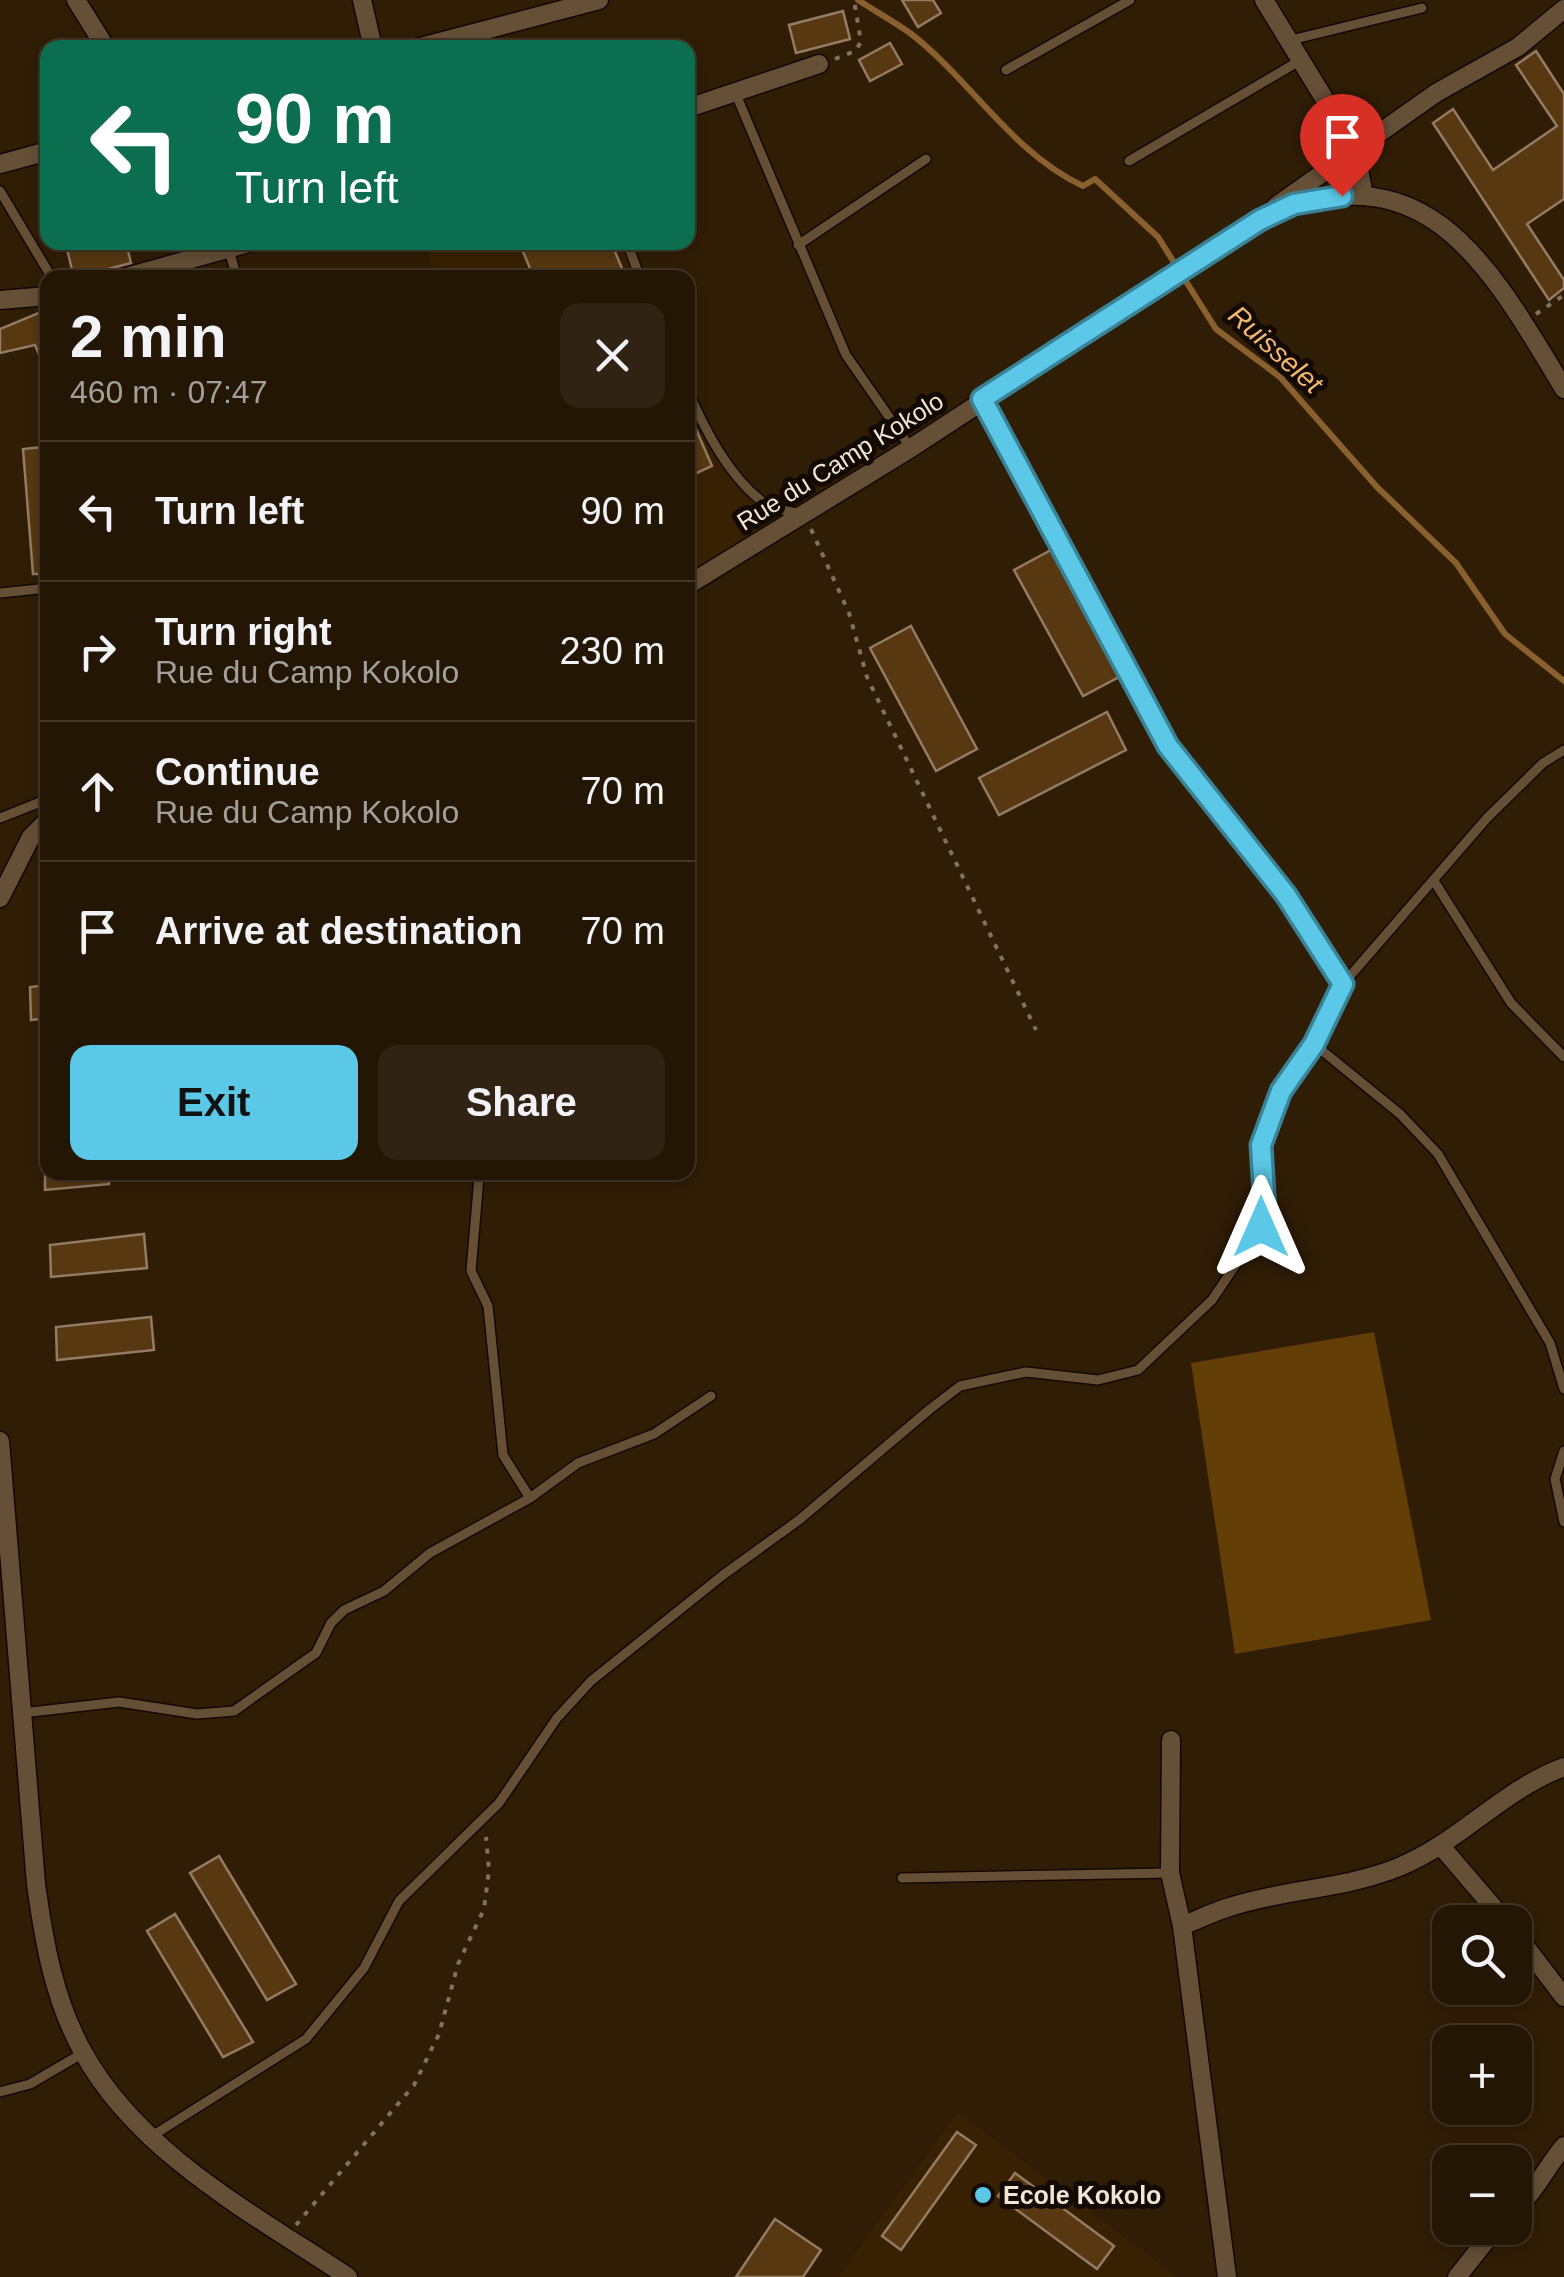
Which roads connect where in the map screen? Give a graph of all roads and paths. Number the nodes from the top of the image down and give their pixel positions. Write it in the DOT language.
graph roads {
  1 [pos="76,0"];
  2 [pos="362,0"];
  3 [pos="599,0"];
  4 [pos="854,0"];
  5 [pos="1130,0"];
  6 [pos="1264,0"];
  7 [pos="1422,8"];
  8 [pos="1564,9"];
  9 [pos="101,40"];
  10 [pos="371,40"];
  11 [pos="447,40"];
  12 [pos="1290,40"];
  13 [pos="1303,59"];
  14 [pos="819,64"];
  15 [pos="1006,70"];
  16 [pos="735,92"];
  17 [pos="695,106"];
  18 [pos="1356,149"];
  19 [pos="40,154"];
  20 [pos="926,159"];
  21 [pos="1128,161"];
  22 [pos="0,164"];
  23 [pos="0,191"];
  24 [pos="1364,196"];
  25 [pos="1260,220"];
  26 [pos="798,245"];
  27 [pos="215,250"];
  28 [pos="47,270"];
  29 [pos="149,270"];
  30 [pos="1564,295"];
  31 [pos="40,297"];
  32 [pos="0,300"];
  33 [pos="1524,323"];
  34 [pos="1564,389"];
  35 [pos="982,399"];
  36 [pos="695,408"];
  37 [pos="911,448"];
  38 [pos="804,514"];
  39 [pos="695,581"];
  40 [pos="40,589"];
  41 [pos="0,593"];
  42 [pos="1564,750"];
  43 [pos="40,803"];
  44 [pos="0,818"];
  45 [pos="40,828"];
  46 [pos="1434,881"];
  47 [pos="0,898"];
  48 [pos="1343,984"];
  49 [pos="1036,1030"];
  50 [pos="1314,1044"];
  51 [pos="1564,1058"];
  52 [pos="479,1180"];
  53 [pos="1564,1389"];
  54 [pos="711,1396"];
  55 [pos="0,1441"];
  56 [pos="1564,1451"];
  57 [pos="530,1498"];
  58 [pos="1564,1522"];
  59 [pos="22,1713"];
  60 [pos="1171,1740"];
  61 [pos="1564,1767"];
  62 [pos="484,1820"];
  63 [pos="1440,1845"];
  64 [pos="1170,1873"];
  65 [pos="902,1878"];
  66 [pos="1491,1905"];
  67 [pos="1182,1926"];
  68 [pos="1532,1956"];
  69 [pos="1564,1998"];
  70 [pos="84,2053"];
  71 [pos="0,2092"];
  72 [pos="152,2136"];
  73 [pos="1564,2146"];
  74 [pos="1532,2191"];
  75 [pos="286,2236"];
  76 [pos="1482,2245"];
  77 [pos="348,2277"];
  78 [pos="1227,2277"];
  79 [pos="1457,2277"];
  1 -- 9 [label="street"];
  2 -- 10 [label="street"];
  3 -- 11 [label="street"];
  4 -- 14 [label="path"];
  5 -- 15 [label="lane"];
  6 -- 12 [label="street"];
  7 -- 12 [label="lane"];
  8 -- 18 [label="street"];
  12 -- 13 [label="street"];
  13 -- 18 [label="street"];
  13 -- 21 [label="lane"];
  14 -- 16 [label="street"];
  16 -- 17 [label="street"];
  16 -- 26 [label="lane"];
  18 -- 24 [label="street"];
  18 -- 25 [label="street"];
  19 -- 22 [label="street"];
  20 -- 26 [label="lane"];
  23 -- 28 [label="lane"];
  24 -- 25 [label="street"];
  24 -- 33 [label="street"];
  25 -- 35 [label="street, Rue du Camp Kokolo"];
  26 -- 37 [label="lane"];
  27 -- 29 [label="street"];
  30 -- 33 [label="path"];
  31 -- 32 [label="street"];
  33 -- 34 [label="street"];
  35 -- 37 [label="street, Rue du Camp Kokolo"];
  35 -- 48 [label="lane"];
  36 -- 38 [label="lane"];
  37 -- 38 [label="street, Rue du Camp Kokolo"];
  38 -- 39 [label="street, Rue du Camp Kokolo"];
  38 -- 49 [label="path"];
  40 -- 41 [label="lane"];
  42 -- 46 [label="lane"];
  43 -- 44 [label="lane"];
  45 -- 47 [label="street"];
  46 -- 48 [label="lane"];
  46 -- 51 [label="lane"];
  48 -- 50 [label="lane"];
  50 -- 53 [label="lane"];
  50 -- 62 [label="lane"];
  52 -- 57 [label="lane"];
  54 -- 57 [label="lane"];
  55 -- 59 [label="street"];
  56 -- 58 [label="lane"];
  57 -- 59 [label="lane"];
  59 -- 70 [label="street"];
  60 -- 64 [label="street"];
  61 -- 63 [label="street"];
  62 -- 72 [label="lane"];
  62 -- 75 [label="path"];
  63 -- 66 [label="street"];
  63 -- 67 [label="street"];
  64 -- 65 [label="lane"];
  64 -- 67 [label="street"];
  67 -- 78 [label="street"];
  68 -- 69 [label="street"];
  70 -- 71 [label="lane"];
  70 -- 72 [label="street"];
  72 -- 75 [label="street"];
  73 -- 74 [label="street"];
  75 -- 77 [label="street"];
  76 -- 79 [label="street"];
}
